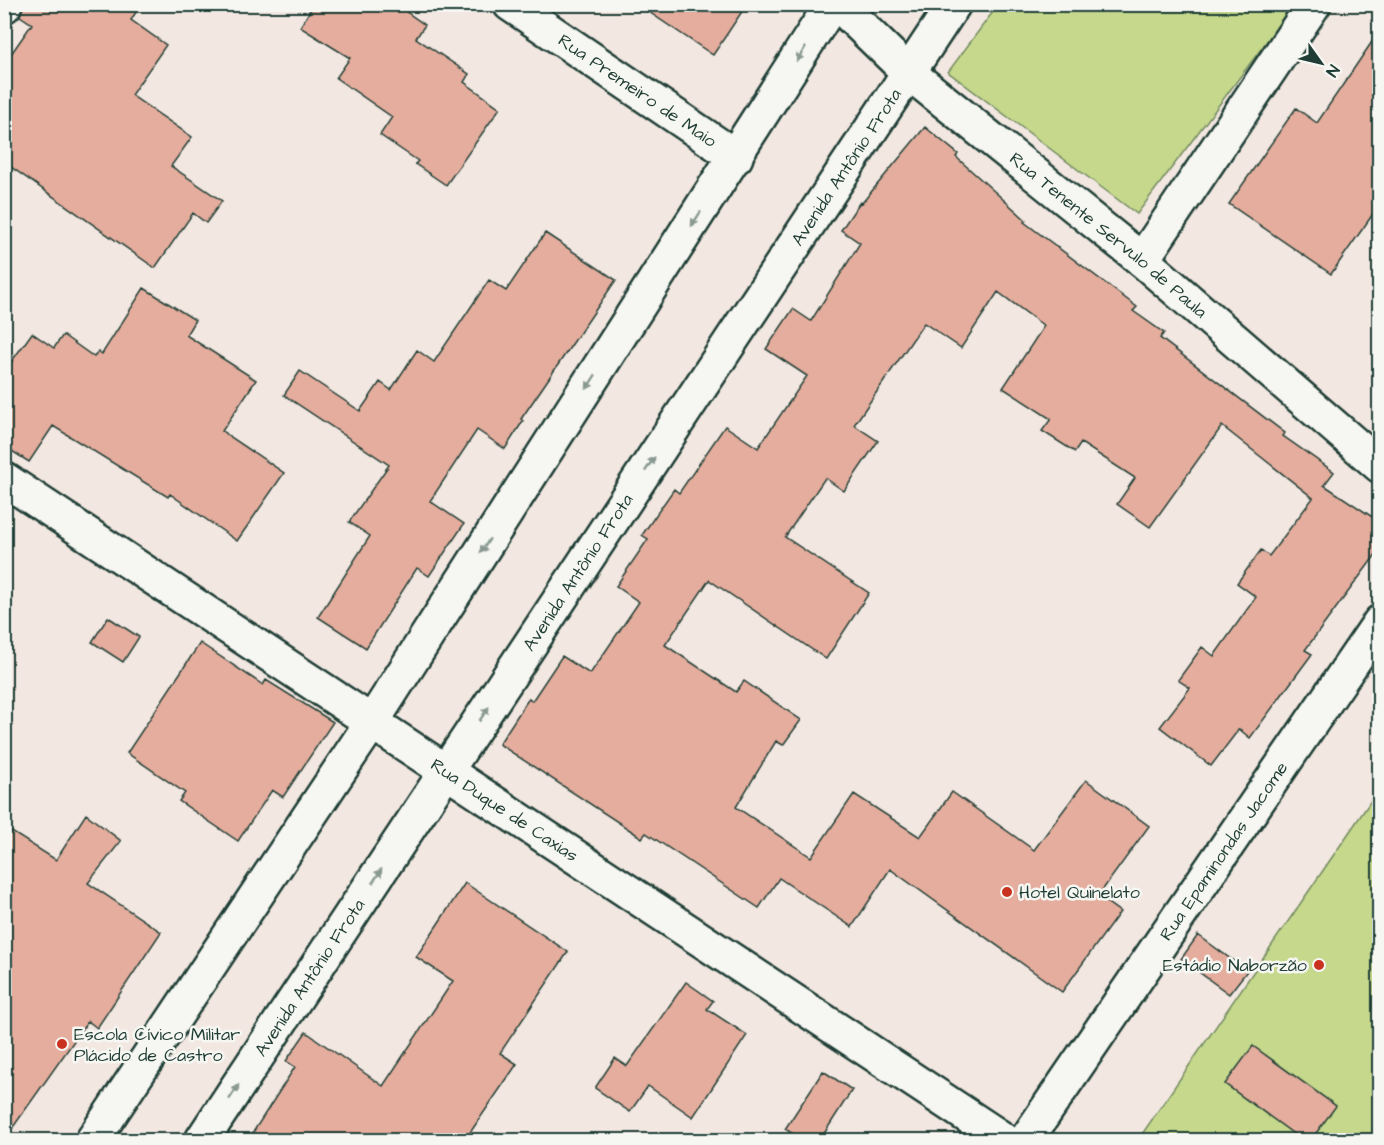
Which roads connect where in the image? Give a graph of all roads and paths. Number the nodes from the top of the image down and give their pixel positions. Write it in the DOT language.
graph roads {
  1 [pos="510,4"];
  2 [pos="832,4"];
  3 [pos="838,4"];
  4 [pos="954,4"];
  5 [pos="1314,4"];
  6 [pos="909,73"];
  7 [pos="736,158"];
  8 [pos="1142,260"];
  9 [pos="1380,466"];
  10 [pos="4,479"];
  11 [pos="1380,622"];
  12 [pos="372,722"];
  13 [pos="447,770"];
  14 [pos="93,1140"];
  15 [pos="202,1140"];
  16 [pos="1004,1140"];
  17 [pos="1026,1140"];
  1 -- 7 [label="street, Rua Premeiro de Maio"];
  2 -- 7 [label="street, one-way"];
  3 -- 6 [label="street, Rua Tenente Servulo de Paula"];
  4 -- 6 [label="street, Avenida Antônio Frota"];
  5 -- 8 [label="street"];
  6 -- 8 [label="street, Rua Tenente Servulo de Paula"];
  13 -- 6 [label="street, Avenida Antônio Frota, one-way"];
  7 -- 12 [label="street, one-way"];
  8 -- 9 [label="street, Rua Tenente Servulo de Paula"];
  10 -- 12 [label="street, Rua Duque de Caxias"];
  11 -- 17 [label="street, Rua Epaminondas Jacome"];
  12 -- 13 [label="street, Rua Duque de Caxias"];
  12 -- 14 [label="street"];
  15 -- 13 [label="street, Avenida Antônio Frota, one-way"];
  13 -- 16 [label="street, Rua Duque de Caxias"];
}
